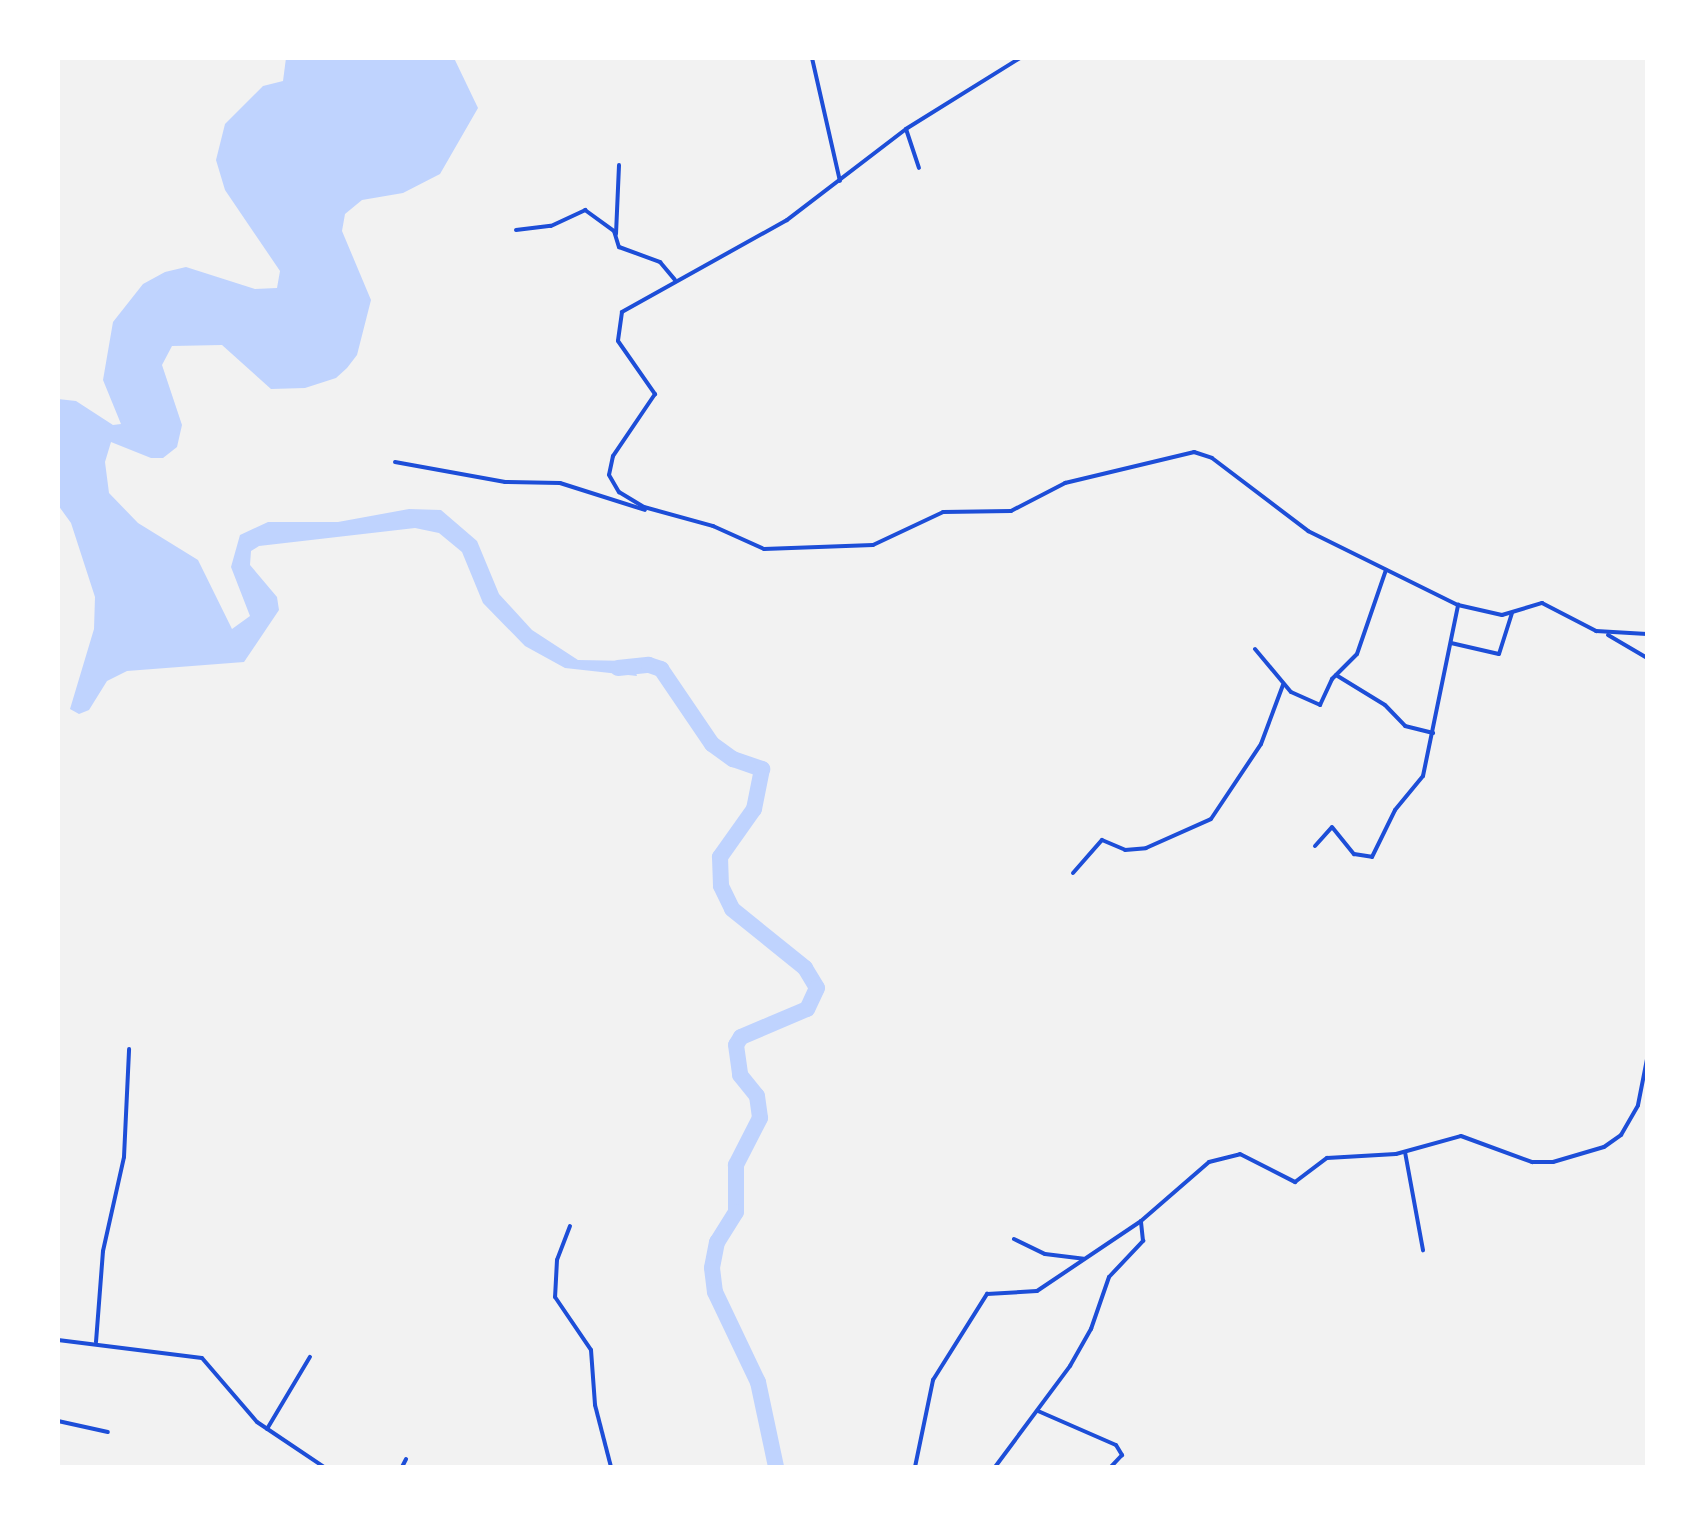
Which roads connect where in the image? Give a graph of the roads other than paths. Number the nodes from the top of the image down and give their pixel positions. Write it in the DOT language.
graph roads {
  1 [pos="812,58"];
  2 [pos="1020,58"];
  3 [pos="1013,61"];
  4 [pos="906,129"];
  5 [pos="619,165"];
  6 [pos="919,168"];
  7 [pos="840,181"];
  8 [pos="516,230"];
  9 [pos="616,236"];
  10 [pos="675,280"];
  11 [pos="395,462"];
  12 [pos="655,511"];
  13 [pos="1386,570"];
  14 [pos="1458,605"];
  15 [pos="1512,613"];
  16 [pos="1603,633"];
  17 [pos="1647,634"];
  18 [pos="1451,643"];
  19 [pos="1255,649"];
  20 [pos="1647,658"];
  21 [pos="1336,675"];
  22 [pos="1283,685"];
  23 [pos="1433,733"];
  24 [pos="1315,846"];
  25 [pos="1073,873"];
  26 [pos="129,1049"];
  27 [pos="1647,1059"];
  28 [pos="1405,1152"];
  29 [pos="1141,1221"];
  30 [pos="570,1226"];
  31 [pos="1014,1239"];
  32 [pos="1423,1250"];
  33 [pos="1086,1259"];
  34 [pos="58,1340"];
  35 [pos="96,1342"];
  36 [pos="310,1357"];
  37 [pos="1038,1411"];
  38 [pos="58,1421"];
  39 [pos="267,1429"];
  40 [pos="108,1432"];
  41 [pos="406,1459"];
  42 [pos="324,1467"];
  43 [pos="402,1467"];
  44 [pos="611,1467"];
  45 [pos="915,1467"];
  46 [pos="995,1467"];
  47 [pos="1111,1467"];
  1 -- 7 [label="street"];
  2 -- 3 [label="street"];
  3 -- 4 [label="street"];
  4 -- 6 [label="street"];
  4 -- 7 [label="street"];
  5 -- 9 [label="street"];
  7 -- 10 [label="street"];
  8 -- 9 [label="street"];
  9 -- 10 [label="street"];
  10 -- 12 [label="street"];
  11 -- 12 [label="street"];
  12 -- 13 [label="street"];
  13 -- 14 [label="street"];
  13 -- 21 [label="street"];
  14 -- 15 [label="street"];
  14 -- 18 [label="street"];
  15 -- 16 [label="street"];
  15 -- 18 [label="street"];
  16 -- 17 [label="street"];
  16 -- 20 [label="street"];
  18 -- 23 [label="street"];
  19 -- 22 [label="street"];
  21 -- 22 [label="street"];
  21 -- 23 [label="street"];
  22 -- 25 [label="street"];
  23 -- 24 [label="street"];
  26 -- 35 [label="street"];
  27 -- 28 [label="street"];
  28 -- 29 [label="street"];
  28 -- 32 [label="street"];
  29 -- 33 [label="street"];
  29 -- 37 [label="street"];
  30 -- 44 [label="street"];
  31 -- 33 [label="street"];
  33 -- 45 [label="street"];
  34 -- 35 [label="street"];
  35 -- 39 [label="street"];
  36 -- 39 [label="street"];
  37 -- 46 [label="street"];
  37 -- 47 [label="street"];
  38 -- 40 [label="street"];
  39 -- 42 [label="street"];
  41 -- 43 [label="street"];
}
